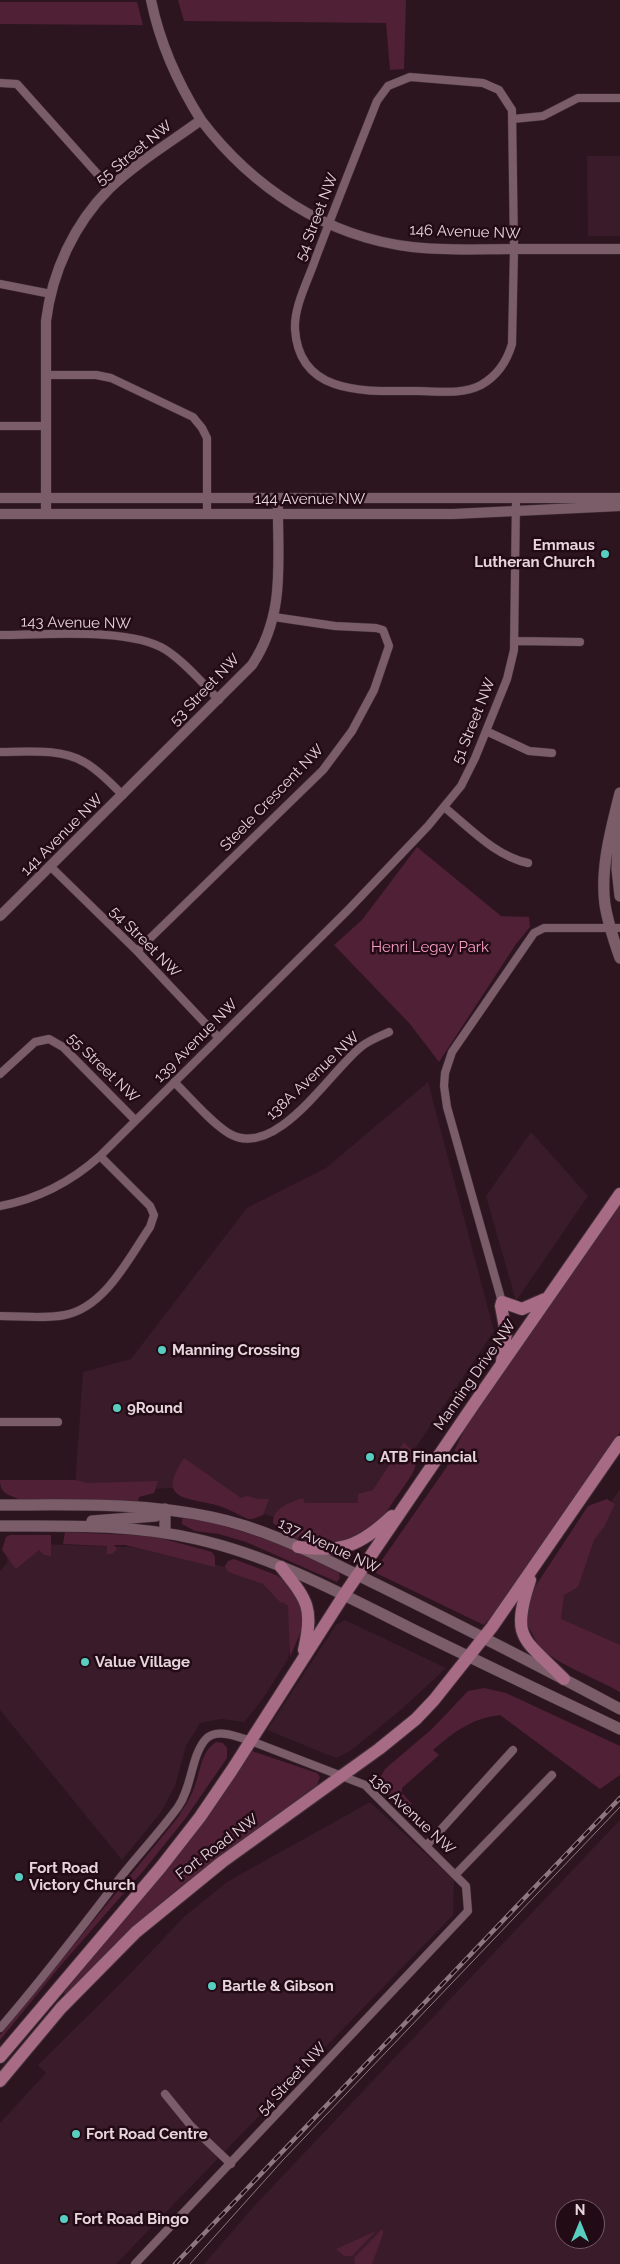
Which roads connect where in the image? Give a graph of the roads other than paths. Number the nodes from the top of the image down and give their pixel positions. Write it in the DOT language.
graph roads {
  1 [pos="151,0"];
  2 [pos="0,83"];
  3 [pos="620,98"];
  4 [pos="514,119"];
  5 [pos="200,120"];
  6 [pos="110,188"];
  7 [pos="329,224"];
  8 [pos="514,249"];
  9 [pos="620,250"];
  10 [pos="0,284"];
  11 [pos="50,294"];
  12 [pos="46,375"];
  13 [pos="0,426"];
  14 [pos="46,426"];
  15 [pos="0,498"];
  16 [pos="46,498"];
  17 [pos="207,498"];
  18 [pos="620,498"];
  19 [pos="278,499"];
  20 [pos="516,499"];
  21 [pos="620,506"];
  22 [pos="516,512"];
  23 [pos="0,514"];
  24 [pos="46,514"];
  25 [pos="207,514"];
  26 [pos="278,514"];
  27 [pos="274,617"];
  28 [pos="0,635"];
  29 [pos="516,641"];
  30 [pos="580,642"];
  31 [pos="219,700"];
  32 [pos="486,731"];
  33 [pos="0,752"];
  34 [pos="552,753"];
  35 [pos="123,795"];
  36 [pos="619,798"];
  37 [pos="444,808"];
  38 [pos="528,862"];
  39 [pos="51,867"];
  40 [pos="620,896"];
  41 [pos="349,909"];
  42 [pos="0,916"];
  43 [pos="617,929"];
  44 [pos="137,952"];
  45 [pos="620,958"];
  46 [pos="389,1032"];
  47 [pos="219,1038"];
  48 [pos="0,1074"];
  49 [pos="174,1082"];
  50 [pos="135,1120"];
  51 [pos="100,1156"];
  52 [pos="620,1194"];
  53 [pos="0,1206"];
  54 [pos="548,1297"];
  55 [pos="502,1302"];
  56 [pos="0,1316"];
  57 [pos="502,1364"];
  58 [pos="0,1422"];
  59 [pos="58,1422"];
  60 [pos="620,1442"];
  61 [pos="408,1501"];
  62 [pos="0,1505"];
  63 [pos="165,1509"];
  64 [pos="0,1526"];
  65 [pos="40,1526"];
  66 [pos="165,1533"];
  67 [pos="298,1547"];
  68 [pos="281,1567"];
  69 [pos="534,1568"];
  70 [pos="358,1576"];
  71 [pos="344,1595"];
  72 [pos="484,1637"];
  73 [pos="469,1657"];
  74 [pos="301,1660"];
  75 [pos="564,1679"];
  76 [pos="620,1709"];
  77 [pos="620,1729"];
  78 [pos="251,1741"];
  79 [pos="513,1750"];
  80 [pos="343,1776"];
  81 [pos="552,1776"];
  82 [pos="427,1845"];
  83 [pos="456,1874"];
  84 [pos="468,1912"];
  85 [pos="49,1997"];
  86 [pos="61,2008"];
  87 [pos="0,2028"];
  88 [pos="0,2057"];
  89 [pos="0,2080"];
  90 [pos="165,2094"];
  91 [pos="231,2164"];
  92 [pos="135,2264"];
  1 -- 5 [label="street"];
  2 -- 6 [label="street"];
  3 -- 4 [label="street"];
  4 -- 7 [label="street, 54 Street NW"];
  4 -- 8 [label="street"];
  5 -- 6 [label="street, 55 Street NW"];
  5 -- 7 [label="street, 146 Avenue NW"];
  6 -- 11 [label="street, 55 Street NW"];
  7 -- 8 [label="street, 146 Avenue NW"];
  7 -- 8 [label="street, 54 Street NW"];
  8 -- 9 [label="street, 146 Avenue NW"];
  10 -- 11 [label="street"];
  11 -- 12 [label="street, 55 Street NW"];
  12 -- 14 [label="street, 55 Street NW"];
  12 -- 17 [label="street"];
  13 -- 14 [label="street"];
  14 -- 16 [label="street, 55 Street NW"];
  15 -- 16 [label="street, 144 Avenue NW"];
  16 -- 17 [label="street, 144 Avenue NW"];
  16 -- 24 [label="street, 55 Street NW"];
  17 -- 19 [label="street, 144 Avenue NW"];
  17 -- 25 [label="street"];
  18 -- 20 [label="street, 144 Avenue NW"];
  19 -- 20 [label="street, 144 Avenue NW"];
  19 -- 26 [label="street, 53 Street NW"];
  20 -- 22 [label="street, 51 Street NW"];
  21 -- 22 [label="street, 144 Avenue NW"];
  22 -- 26 [label="street, 144 Avenue NW"];
  22 -- 29 [label="street, 51 Street NW"];
  23 -- 24 [label="street, 144 Avenue NW"];
  24 -- 25 [label="street, 144 Avenue NW"];
  25 -- 26 [label="street, 144 Avenue NW"];
  26 -- 27 [label="street, 53 Street NW"];
  27 -- 31 [label="street, 53 Street NW"];
  27 -- 44 [label="street, Steele Crescent NW"];
  28 -- 31 [label="street, 143 Avenue NW"];
  29 -- 30 [label="street"];
  29 -- 32 [label="street, 51 Street NW"];
  31 -- 35 [label="street, 53 Street NW"];
  32 -- 34 [label="street"];
  32 -- 37 [label="street, 51 Street NW"];
  33 -- 35 [label="street"];
  35 -- 39 [label="street, 141 Avenue NW"];
  36 -- 40 [label="main road"];
  36 -- 43 [label="main road"];
  37 -- 38 [label="street"];
  37 -- 41 [label="street, 51 Street NW"];
  39 -- 42 [label="street, 141 Avenue NW"];
  39 -- 44 [label="street, 54 Street NW"];
  41 -- 47 [label="street, 139 Avenue NW"];
  43 -- 45 [label="main road"];
  43 -- 55 [label="street"];
  44 -- 47 [label="street, 54 Street NW"];
  46 -- 49 [label="street, 138A Avenue NW"];
  47 -- 49 [label="street, 139 Avenue NW"];
  48 -- 50 [label="street, 55 Street NW"];
  49 -- 50 [label="street, 139 Avenue NW"];
  50 -- 51 [label="street, 139 Avenue NW"];
  51 -- 53 [label="street, 139 Avenue NW"];
  51 -- 56 [label="street"];
  52 -- 54 [label="main road, Manning Drive NW"];
  54 -- 55 [label="main road"];
  54 -- 57 [label="main road, Manning Drive NW"];
  55 -- 57 [label="main road"];
  57 -- 61 [label="main road, Manning Drive NW"];
  58 -- 59 [label="street"];
  60 -- 69 [label="main road"];
  61 -- 67 [label="main road"];
  61 -- 70 [label="main road, Manning Drive NW"];
  62 -- 63 [label="main road, 137 Avenue NW"];
  63 -- 65 [label="main road"];
  63 -- 66 [label="main road"];
  63 -- 67 [label="main road, 137 Avenue NW"];
  64 -- 65 [label="main road"];
  65 -- 66 [label="main road"];
  66 -- 68 [label="main road"];
  67 -- 70 [label="main road, 137 Avenue NW"];
  68 -- 71 [label="main road"];
  68 -- 74 [label="main road"];
  69 -- 72 [label="main road"];
  69 -- 75 [label="main road"];
  70 -- 71 [label="main road, Fort Road NW"];
  70 -- 72 [label="main road, 137 Avenue NW"];
  71 -- 73 [label="main road"];
  71 -- 74 [label="main road, Fort Road NW"];
  72 -- 73 [label="main road"];
  72 -- 75 [label="main road, 137 Avenue NW"];
  73 -- 77 [label="main road"];
  73 -- 80 [label="main road, Fort Road NW"];
  74 -- 78 [label="main road, Fort Road NW"];
  75 -- 76 [label="main road, 137 Avenue NW"];
  78 -- 80 [label="street, 136 Avenue NW"];
  78 -- 85 [label="main road, Fort Road NW"];
  78 -- 87 [label="street"];
  79 -- 82 [label="street"];
  80 -- 82 [label="street, 136 Avenue NW"];
  80 -- 86 [label="main road, Fort Road NW"];
  81 -- 83 [label="street"];
  82 -- 83 [label="street, 136 Avenue NW"];
  83 -- 84 [label="street, 136 Avenue NW"];
  84 -- 91 [label="street, 54 Street NW"];
  85 -- 86 [label="main road"];
  85 -- 88 [label="main road, Fort Road NW"];
  86 -- 89 [label="main road, Fort Road NW"];
  90 -- 91 [label="street"];
  91 -- 92 [label="street, 54 Street NW"];
}
